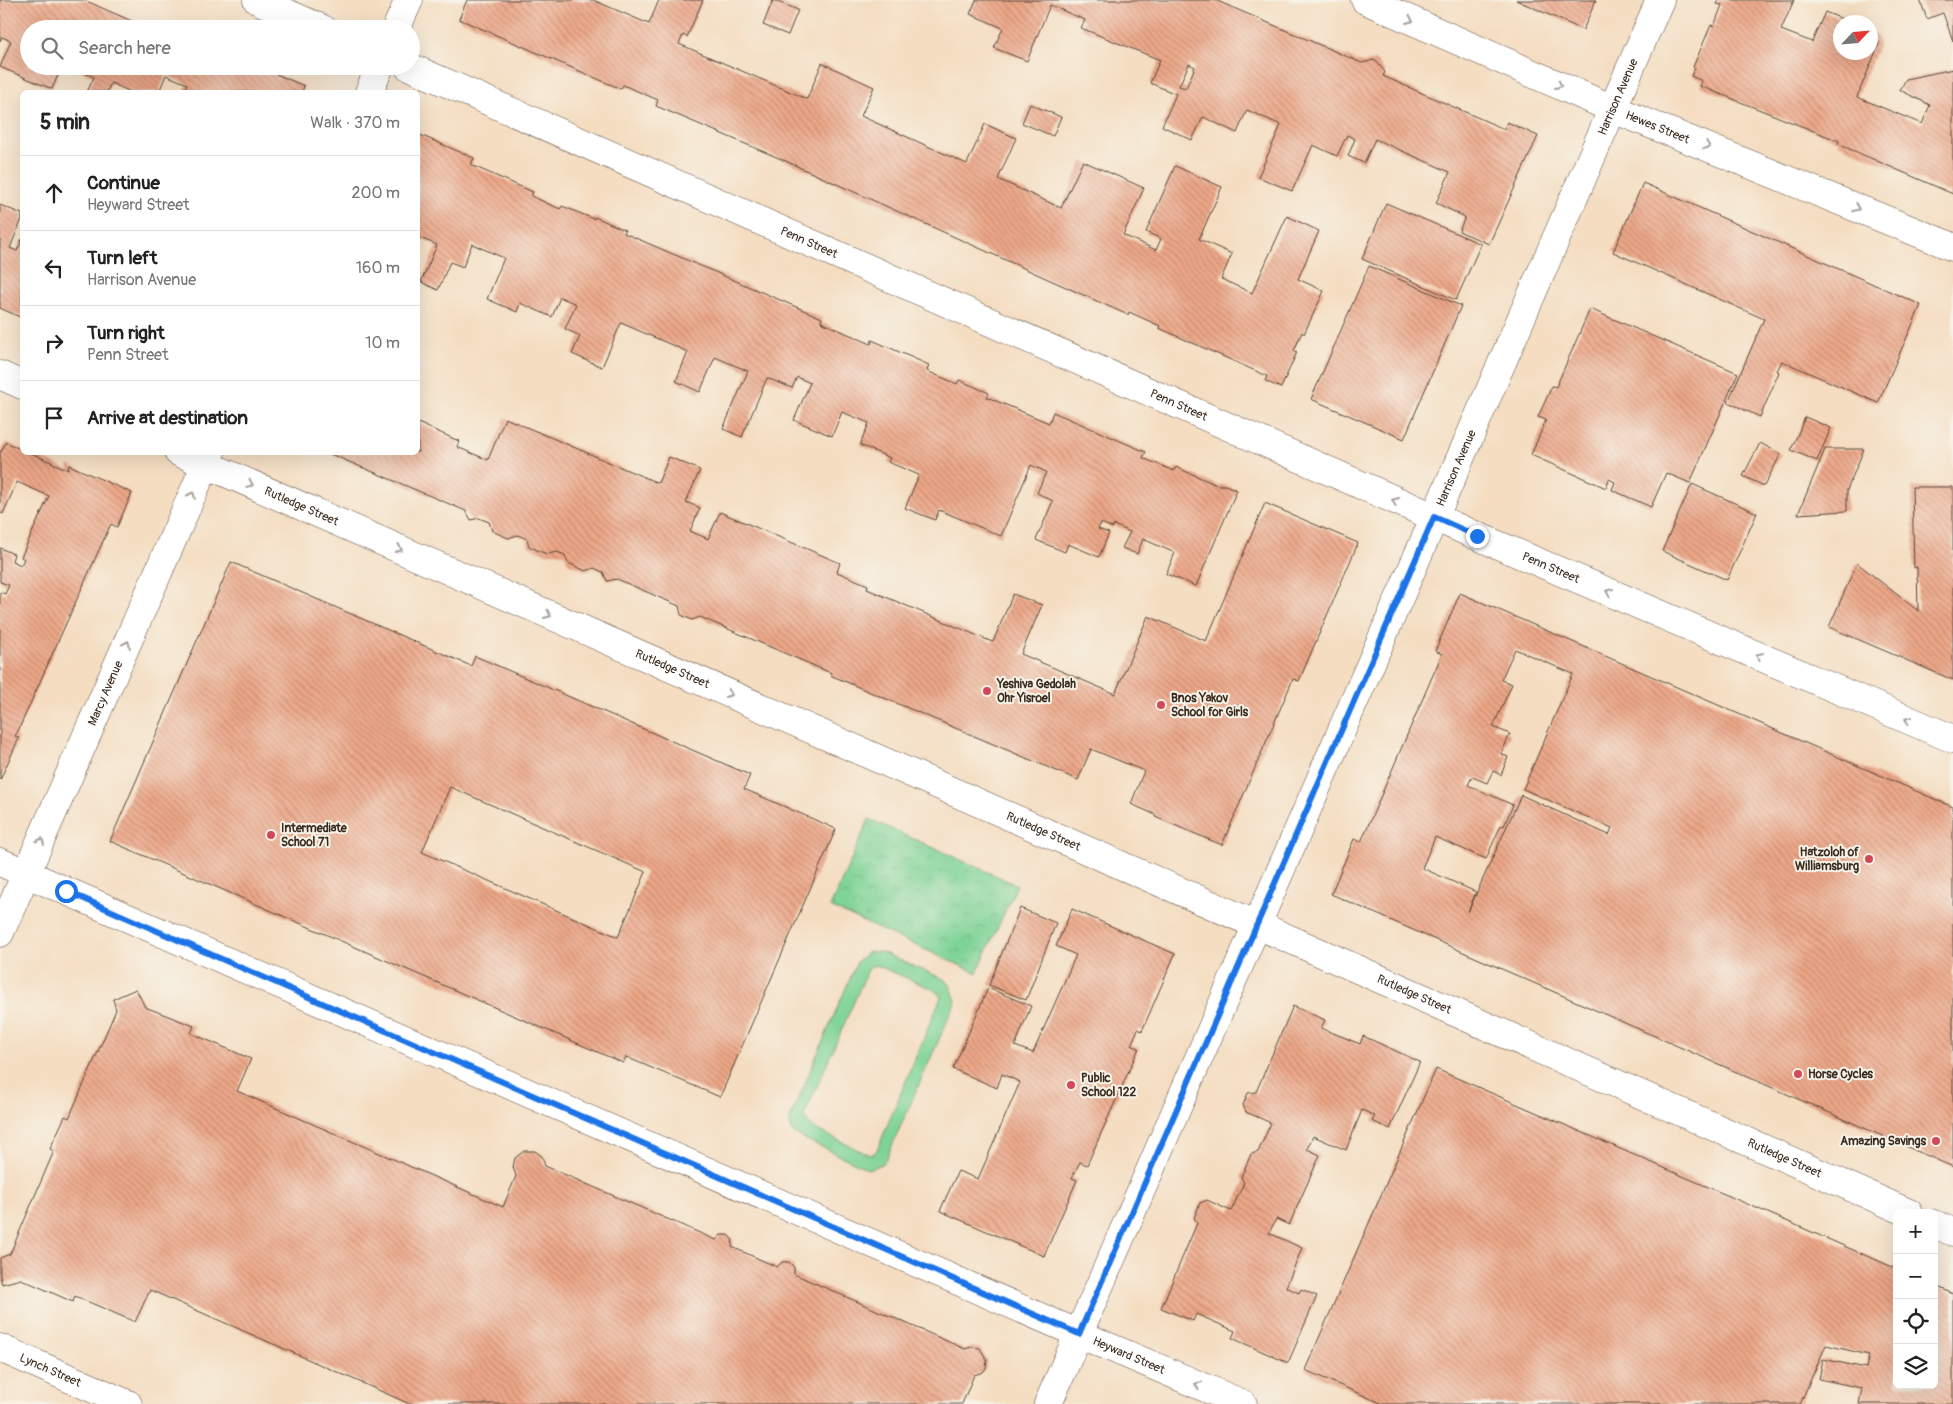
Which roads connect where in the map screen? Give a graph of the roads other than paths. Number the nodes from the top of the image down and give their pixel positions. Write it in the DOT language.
graph roads {
  1 [pos="257,0"];
  2 [pos="409,0"];
  3 [pos="1366,0"];
  4 [pos="1660,0"];
  5 [pos="303,20"];
  6 [pos="400,20"];
  7 [pos="420,71"];
  8 [pos="376,75"];
  9 [pos="370,90"];
  10 [pos="1613,109"];
  11 [pos="1953,247"];
  12 [pos="0,375"];
  13 [pos="20,384"];
  14 [pos="191,455"];
  15 [pos="208,459"];
  16 [pos="1434,517"];
  17 [pos="1953,739"];
  18 [pos="0,862"];
  19 [pos="26,873"];
  20 [pos="1257,925"];
  21 [pos="0,934"];
  22 [pos="1900,1209"];
  23 [pos="1938,1226"];
  24 [pos="1953,1232"];
  25 [pos="1079,1334"];
  26 [pos="0,1348"];
  27 [pos="128,1404"];
  28 [pos="1048,1404"];
  29 [pos="1243,1404"];
  1 -- 5 [label="street"];
  2 -- 6 [label="street"];
  3 -- 10 [label="street, Hewes Street, one-way"];
  4 -- 10 [label="street, Harrison Avenue"];
  16 -- 7 [label="street, Penn Street, one-way"];
  8 -- 9 [label="street"];
  10 -- 11 [label="street, Hewes Street, one-way"];
  10 -- 16 [label="street, Harrison Avenue"];
  12 -- 13 [label="street"];
  14 -- 15 [label="street, Rutledge Street"];
  19 -- 15 [label="street, Marcy Avenue, one-way"];
  15 -- 20 [label="street, Rutledge Street, one-way"];
  17 -- 16 [label="street, Penn Street, one-way"];
  16 -- 20 [label="street, Harrison Avenue"];
  18 -- 19 [label="street, Heyward Street"];
  19 -- 21 [label="street, Marcy Avenue"];
  19 -- 25 [label="street, Heyward Street"];
  20 -- 22 [label="street, Rutledge Street"];
  20 -- 25 [label="street, Harrison Avenue"];
  23 -- 24 [label="street"];
  25 -- 28 [label="street, Harrison Avenue"];
  29 -- 25 [label="street, Heyward Street, one-way"];
  26 -- 27 [label="street, Lynch Street"];
}
